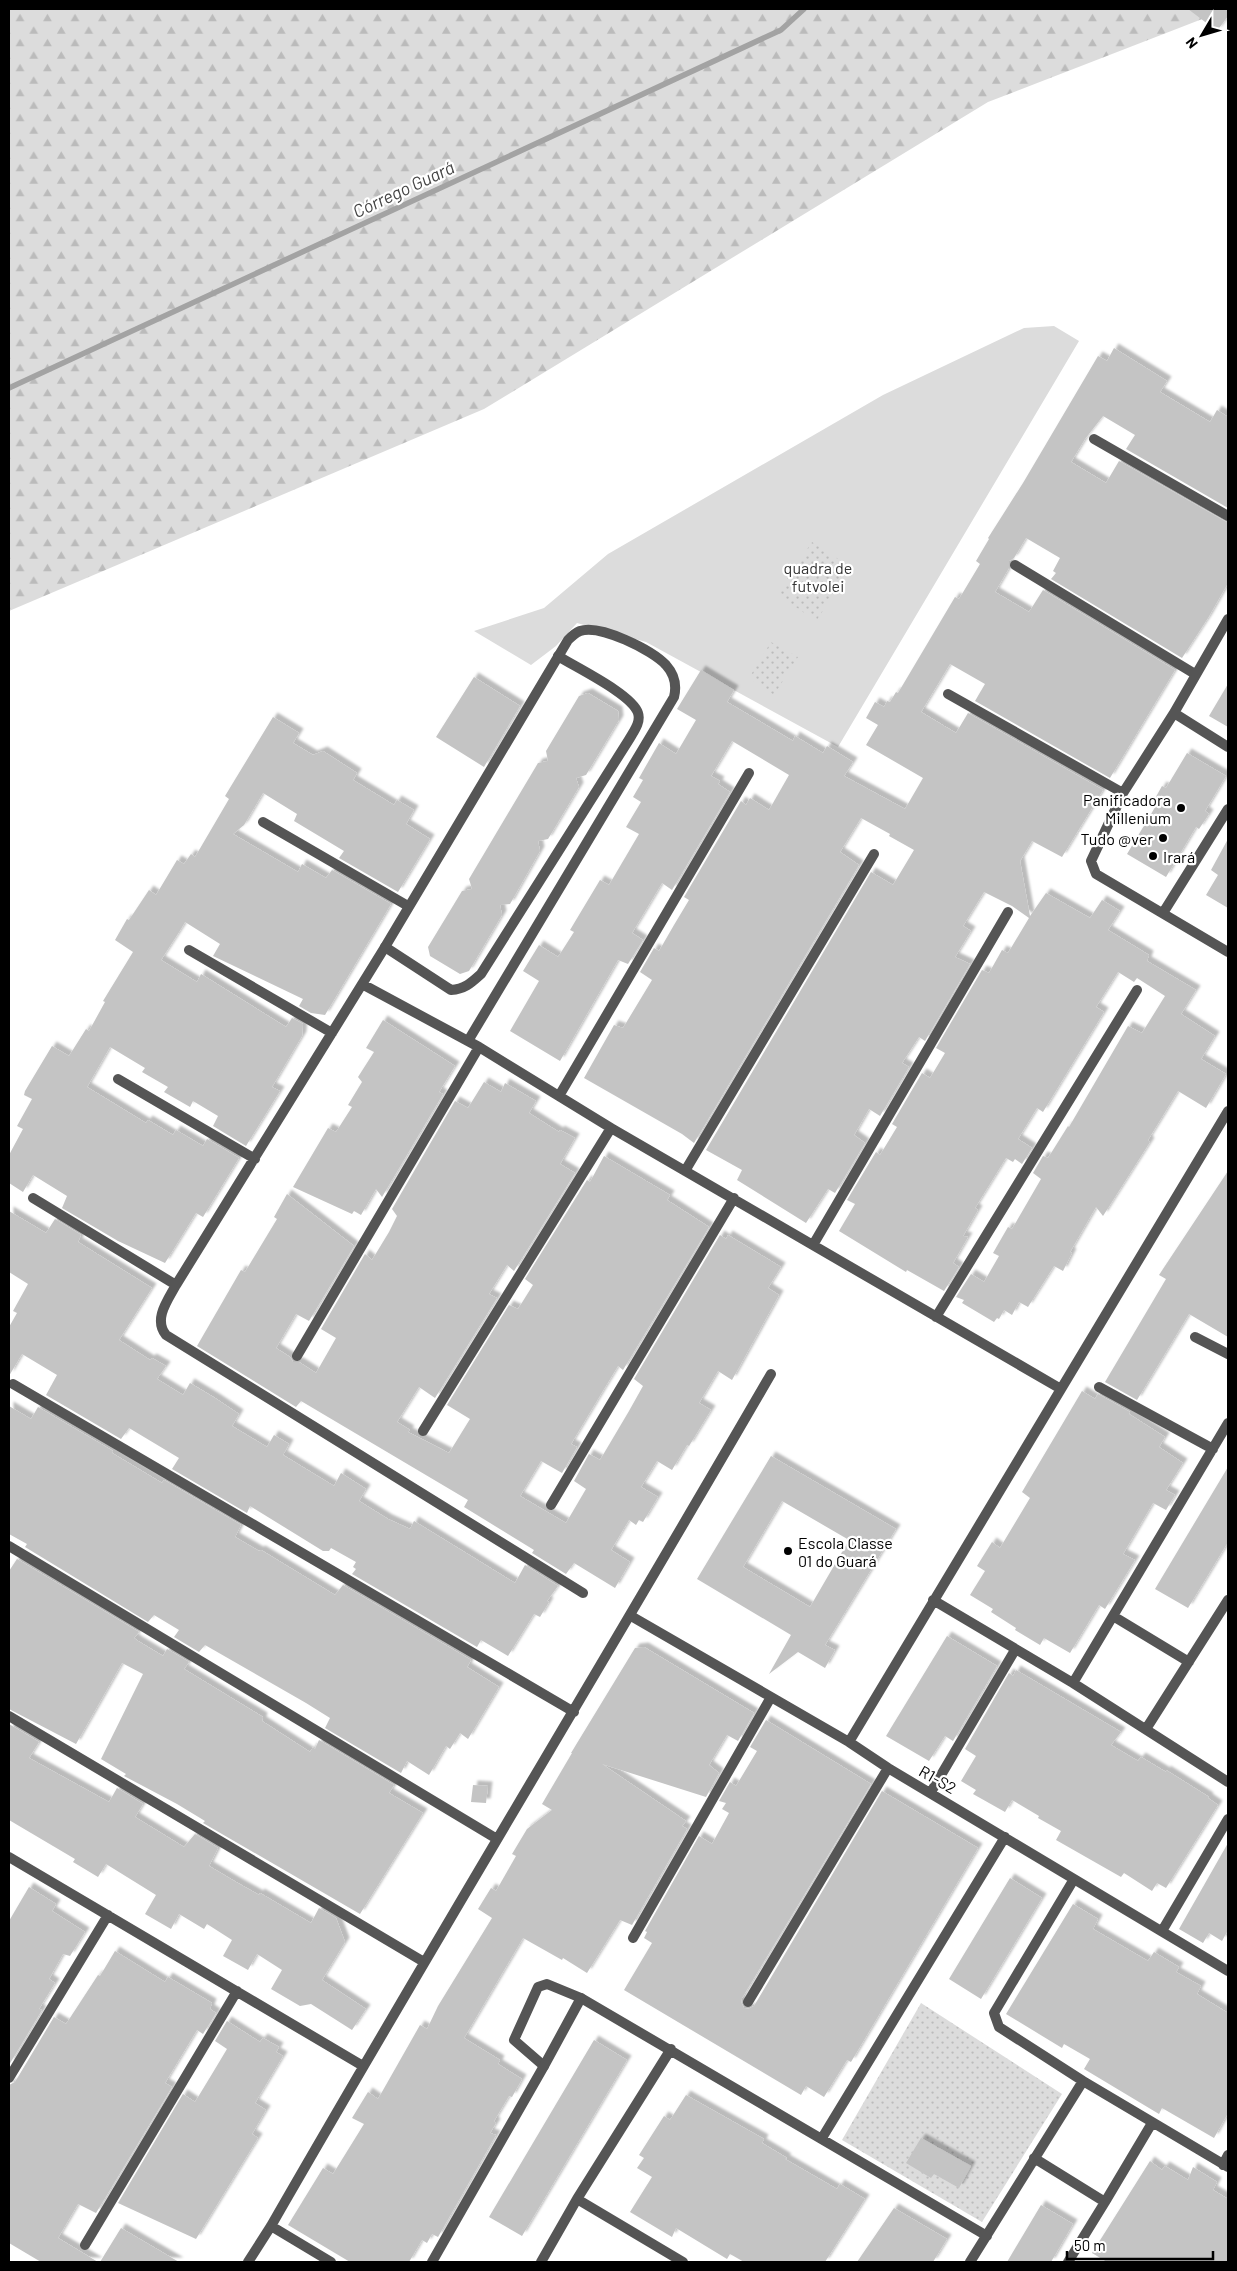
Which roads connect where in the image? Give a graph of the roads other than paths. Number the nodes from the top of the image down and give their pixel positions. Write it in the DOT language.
graph roads {
  1 [pos="1094,439"];
  2 [pos="1228,516"];
  3 [pos="1015,565"];
  4 [pos="1228,619"];
  5 [pos="558,656"];
  6 [pos="1196,674"];
  7 [pos="948,694"];
  8 [pos="1174,713"];
  9 [pos="1228,747"];
  10 [pos="749,773"];
  11 [pos="1123,793"];
  12 [pos="1228,809"];
  13 [pos="263,822"];
  14 [pos="874,854"];
  15 [pos="408,906"];
  16 [pos="1008,912"];
  17 [pos="1163,913"];
  18 [pos="385,947"];
  19 [pos="188,950"];
  20 [pos="1228,952"];
  21 [pos="362,984"];
  22 [pos="1137,990"];
  23 [pos="332,1033"];
  24 [pos="468,1041"];
  25 [pos="479,1047"];
  26 [pos="118,1079"];
  27 [pos="559,1096"];
  28 [pos="1228,1111"];
  29 [pos="611,1128"];
  30 [pos="255,1159"];
  31 [pos="685,1170"];
  32 [pos="33,1198"];
  33 [pos="734,1198"];
  34 [pos="813,1245"];
  35 [pos="176,1285"];
  36 [pos="936,1317"];
  37 [pos="1195,1337"];
  38 [pos="1228,1354"];
  39 [pos="297,1356"];
  40 [pos="771,1374"];
  41 [pos="13,1384"];
  42 [pos="1099,1387"];
  43 [pos="1061,1389"];
  44 [pos="1228,1423"];
  45 [pos="423,1431"];
  46 [pos="1213,1449"];
  47 [pos="551,1505"];
  48 [pos="9,1546"];
  49 [pos="583,1593"];
  50 [pos="933,1600"];
  51 [pos="1228,1600"];
  52 [pos="631,1616"];
  53 [pos="1113,1616"];
  54 [pos="1016,1650"];
  55 [pos="1189,1662"];
  56 [pos="1073,1683"];
  57 [pos="771,1698"];
  58 [pos="574,1712"];
  59 [pos="9,1716"];
  60 [pos="1146,1729"];
  61 [pos="849,1742"];
  62 [pos="888,1768"];
  63 [pos="1228,1782"];
  64 [pos="931,1792"];
  65 [pos="1228,1819"];
  66 [pos="1005,1837"];
  67 [pos="497,1838"];
  68 [pos="9,1857"];
  69 [pos="1074,1879"];
  70 [pos="108,1915"];
  71 [pos="1162,1931"];
  72 [pos="634,1938"];
  73 [pos="424,1962"];
  74 [pos="1228,1971"];
  75 [pos="237,1992"];
  76 [pos="581,1998"];
  77 [pos="748,2002"];
  78 [pos="671,2050"];
  79 [pos="363,2066"];
  80 [pos="544,2066"];
  81 [pos="9,2078"];
  82 [pos="1084,2081"];
  83 [pos="1152,2123"];
  84 [pos="822,2138"];
  85 [pos="1034,2158"];
  86 [pos="1227,2162"];
  87 [pos="577,2198"];
  88 [pos="1105,2202"];
  89 [pos="271,2226"];
  90 [pos="986,2236"];
  91 [pos="86,2245"];
  92 [pos="248,2262"];
  93 [pos="331,2262"];
  94 [pos="432,2262"];
  95 [pos="541,2262"];
  96 [pos="683,2262"];
  97 [pos="970,2262"];
  98 [pos="1068,2262"];
  1 -- 2 [label="street"];
  3 -- 6 [label="street"];
  4 -- 6 [label="street"];
  5 -- 15 [label="street"];
  5 -- 18 [label="street"];
  5 -- 24 [label="street"];
  6 -- 8 [label="street"];
  7 -- 11 [label="street"];
  8 -- 9 [label="street"];
  8 -- 11 [label="street"];
  10 -- 27 [label="street"];
  11 -- 17 [label="street"];
  12 -- 17 [label="street"];
  13 -- 15 [label="street"];
  14 -- 31 [label="street"];
  15 -- 18 [label="street"];
  16 -- 34 [label="street"];
  17 -- 20 [label="street"];
  18 -- 21 [label="street"];
  19 -- 23 [label="street"];
  21 -- 23 [label="street"];
  21 -- 24 [label="street"];
  22 -- 36 [label="street"];
  23 -- 30 [label="street"];
  24 -- 25 [label="street"];
  25 -- 27 [label="street"];
  25 -- 39 [label="street"];
  26 -- 30 [label="street"];
  27 -- 29 [label="street"];
  28 -- 43 [label="street"];
  29 -- 31 [label="street"];
  29 -- 45 [label="street"];
  30 -- 35 [label="street"];
  31 -- 33 [label="street"];
  32 -- 35 [label="street"];
  33 -- 34 [label="street"];
  33 -- 47 [label="street"];
  34 -- 36 [label="street"];
  35 -- 49 [label="street"];
  36 -- 43 [label="street"];
  37 -- 38 [label="street"];
  40 -- 52 [label="street"];
  41 -- 58 [label="street"];
  42 -- 46 [label="street"];
  43 -- 50 [label="street"];
  44 -- 46 [label="street"];
  46 -- 53 [label="street"];
  48 -- 67 [label="street"];
  50 -- 54 [label="street"];
  50 -- 61 [label="street"];
  51 -- 55 [label="street"];
  52 -- 57 [label="street, R1-S2"];
  52 -- 58 [label="street"];
  53 -- 55 [label="street"];
  53 -- 56 [label="street"];
  54 -- 56 [label="street"];
  54 -- 64 [label="street"];
  55 -- 60 [label="street"];
  56 -- 60 [label="street"];
  57 -- 61 [label="street, R1-S2"];
  57 -- 72 [label="street"];
  58 -- 67 [label="street"];
  59 -- 73 [label="street"];
  60 -- 63 [label="street"];
  61 -- 62 [label="street, R1-S2"];
  62 -- 64 [label="street, R1-S2"];
  62 -- 77 [label="street"];
  64 -- 66 [label="street, R1-S2"];
  65 -- 71 [label="street"];
  66 -- 69 [label="street, R1-S2"];
  66 -- 84 [label="street"];
  67 -- 73 [label="street"];
  68 -- 70 [label="street"];
  69 -- 71 [label="street, R1-S2"];
  69 -- 82 [label="street"];
  70 -- 75 [label="street"];
  70 -- 81 [label="street"];
  71 -- 74 [label="street, R1-S2"];
  73 -- 79 [label="street"];
  75 -- 79 [label="street"];
  75 -- 91 [label="street"];
  76 -- 78 [label="street"];
  76 -- 80 [label="street"];
  76 -- 80 [label="street"];
  78 -- 84 [label="street"];
  78 -- 87 [label="street"];
  79 -- 89 [label="street"];
  80 -- 94 [label="street"];
  82 -- 83 [label="street"];
  82 -- 85 [label="street"];
  83 -- 86 [label="street"];
  83 -- 88 [label="street"];
  84 -- 90 [label="street"];
  85 -- 88 [label="street"];
  85 -- 90 [label="street"];
  87 -- 95 [label="street"];
  87 -- 96 [label="street"];
  88 -- 98 [label="street"];
  89 -- 92 [label="street"];
  89 -- 93 [label="street"];
  90 -- 97 [label="street"];
}
